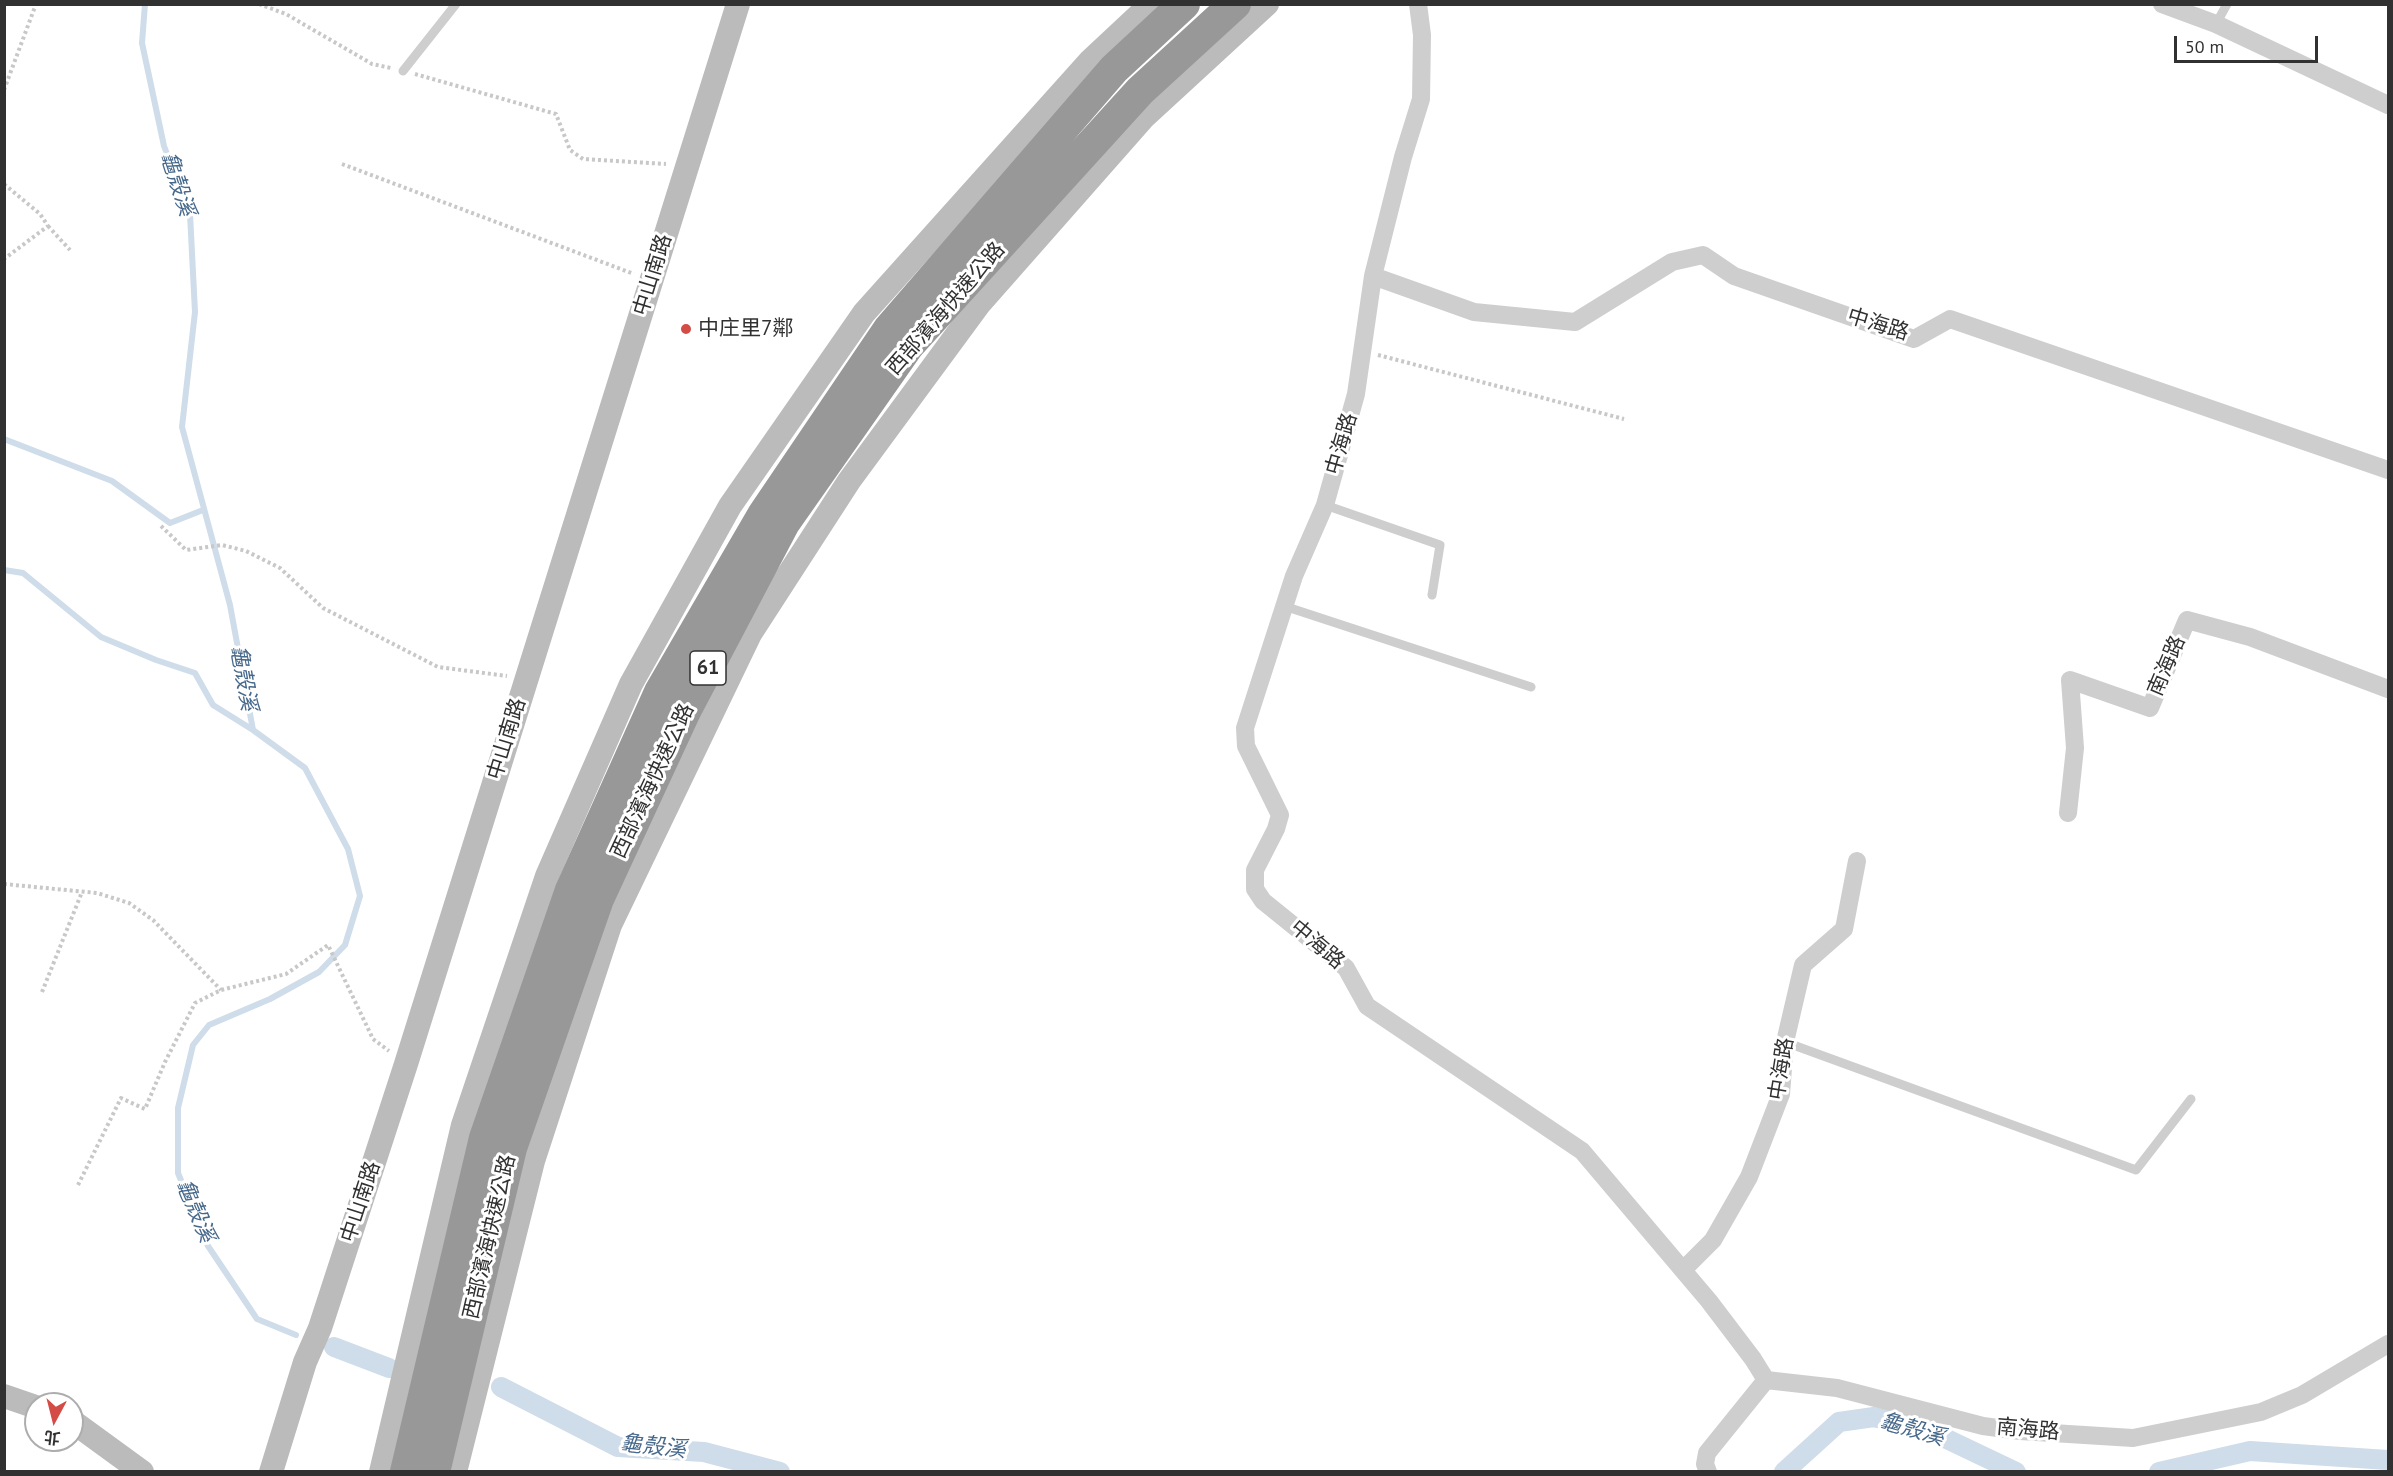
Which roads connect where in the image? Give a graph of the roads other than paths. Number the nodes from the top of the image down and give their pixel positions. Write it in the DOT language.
graph roads {
  1 [pos="456,4"];
  2 [pos="738,4"];
  3 [pos="1151,4"];
  4 [pos="1184,4"];
  5 [pos="1235,4"];
  6 [pos="1267,4"];
  7 [pos="1418,4"];
  8 [pos="2162,4"];
  9 [pos="2227,4"];
  10 [pos="2216,24"];
  11 [pos="403,71"];
  12 [pos="2388,105"];
  13 [pos="1373,276"];
  14 [pos="2388,470"];
  15 [pos="1324,506"];
  16 [pos="1432,596"];
  17 [pos="1284,606"];
  18 [pos="1531,687"];
  19 [pos="2388,689"];
  20 [pos="2068,813"];
  21 [pos="1857,861"];
  22 [pos="1785,1042"];
  23 [pos="2191,1099"];
  24 [pos="1683,1270"];
  25 [pos="2388,1344"];
  26 [pos="1766,1380"];
  27 [pos="4,1396"];
  28 [pos="24,1403"];
  29 [pos="84,1429"];
  30 [pos="142,1472"];
  31 [pos="271,1472"];
  32 [pos="381,1472"];
  33 [pos="406,1472"];
  34 [pos="434,1472"];
  35 [pos="455,1472"];
  36 [pos="1708,1472"];
  1 -- 11 [label="lane"];
  2 -- 31 [label="street, 中山南路"];
  3 -- 32 [label="street"];
  4 -- 33 [label="highway, 西部濱海快速公路 / 61"];
  5 -- 34 [label="highway, 西部濱海快速公路 / 61"];
  6 -- 35 [label="street"];
  7 -- 13 [label="street, 中海路"];
  8 -- 10 [label="street"];
  9 -- 10 [label="lane"];
  10 -- 12 [label="street"];
  13 -- 14 [label="street, 中海路"];
  13 -- 15 [label="street, 中海路"];
  15 -- 16 [label="lane"];
  15 -- 17 [label="street, 中海路"];
  17 -- 18 [label="lane"];
  17 -- 24 [label="street, 中海路"];
  19 -- 20 [label="street, 南海路"];
  21 -- 22 [label="street, 中海路"];
  22 -- 23 [label="lane"];
  22 -- 24 [label="street, 中海路"];
  24 -- 26 [label="street, 中海路"];
  25 -- 26 [label="street, 南海路"];
  26 -- 36 [label="street"];
  27 -- 28 [label="street"];
  29 -- 30 [label="street"];
}
